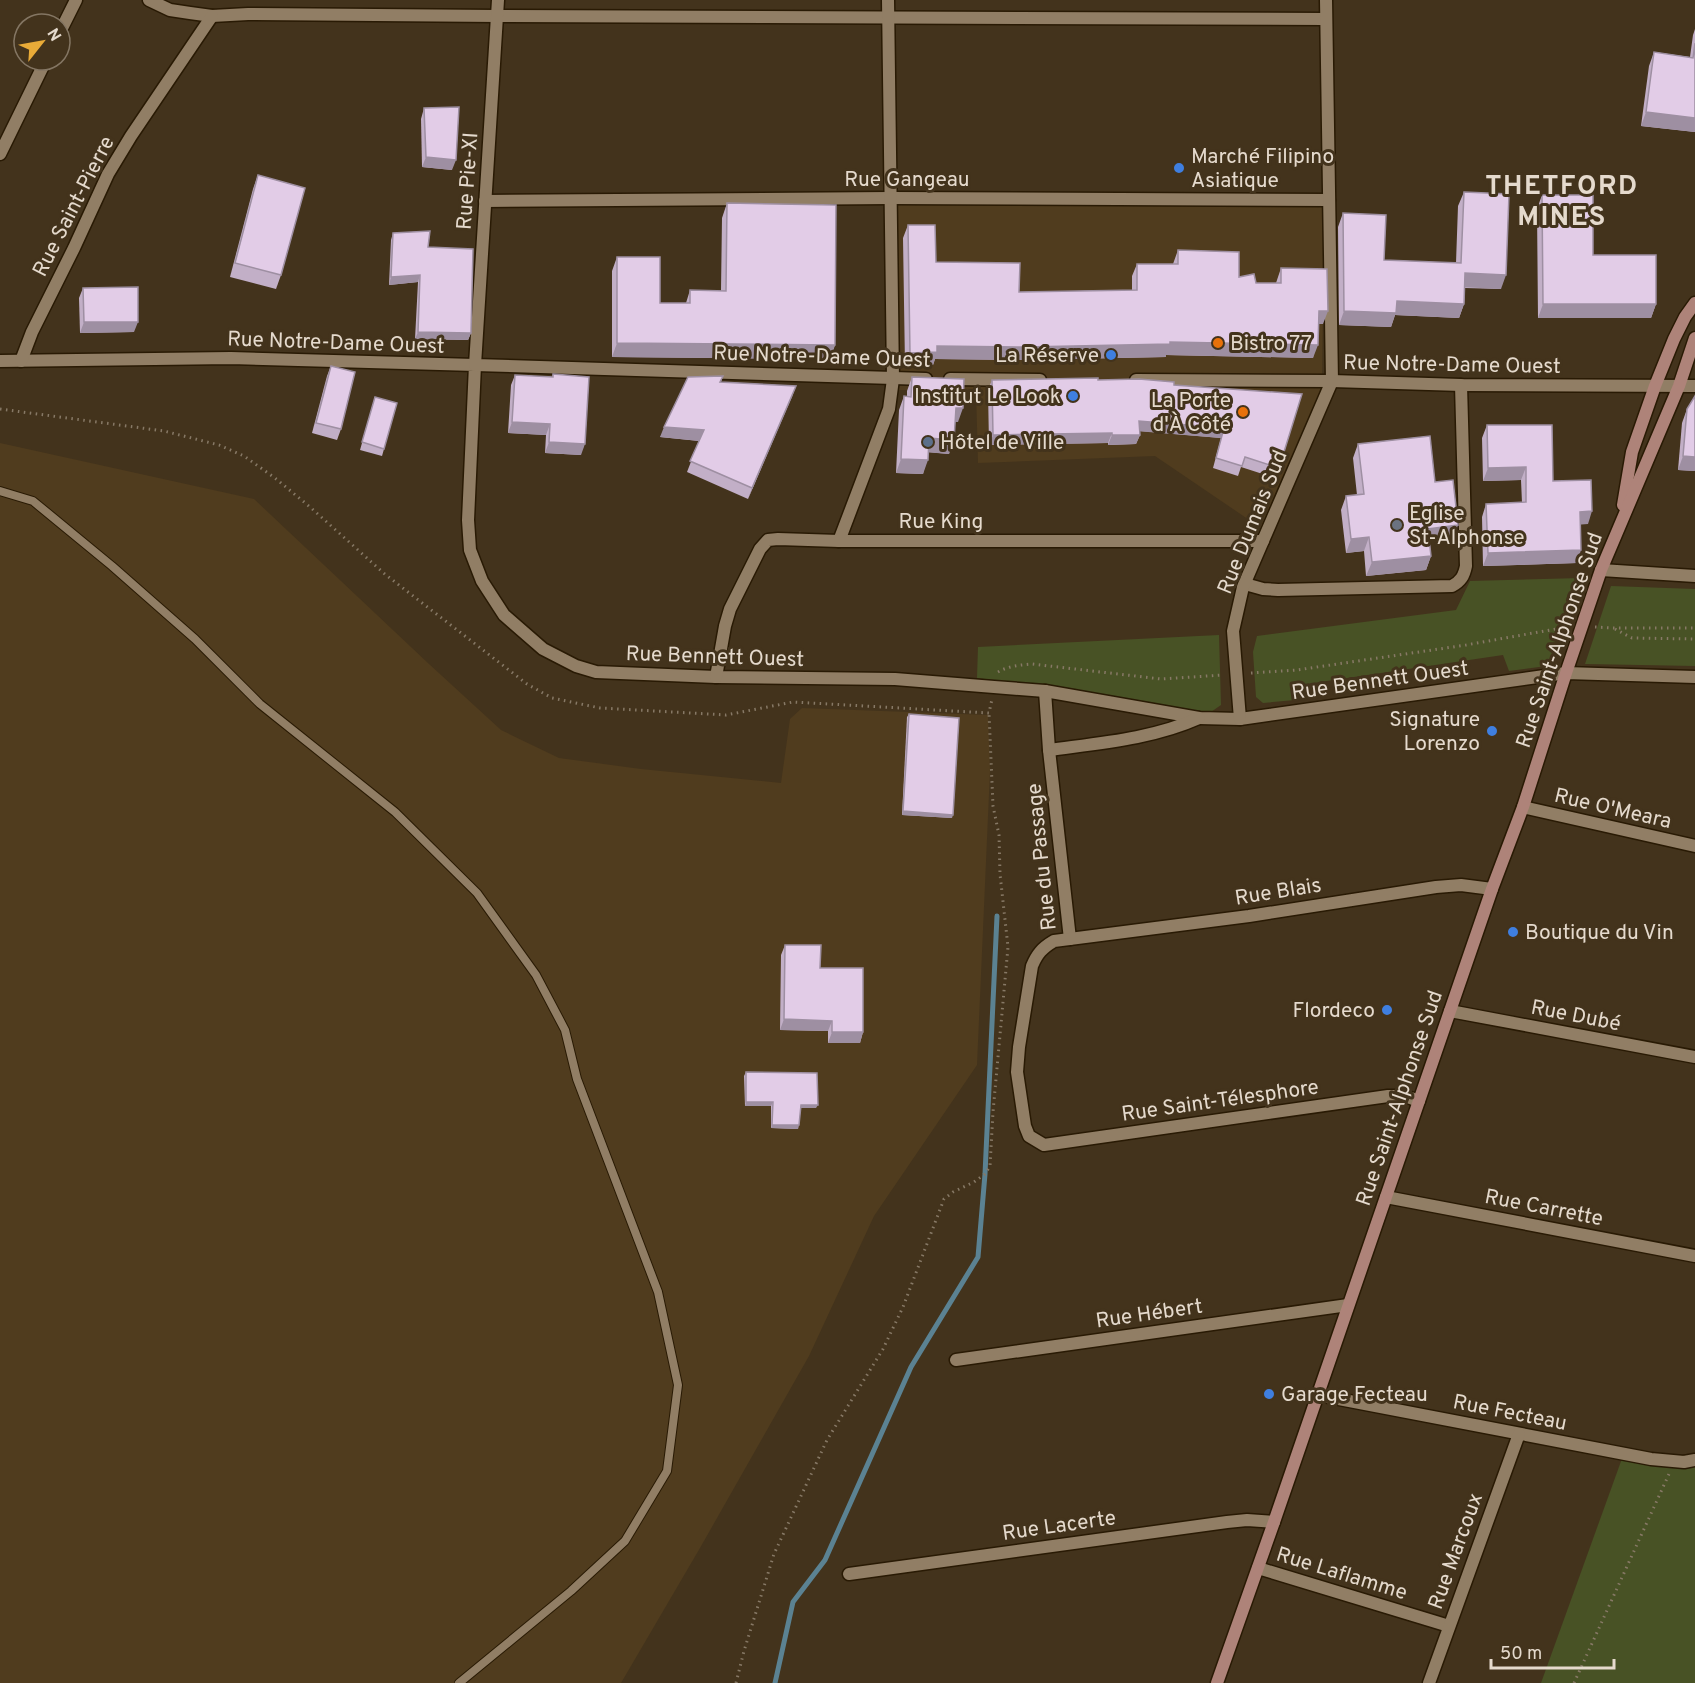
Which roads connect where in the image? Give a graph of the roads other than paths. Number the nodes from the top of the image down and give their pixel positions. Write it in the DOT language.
graph roads {
  1 [pos="149,0"];
  2 [pos="498,0"];
  3 [pos="888,0"];
  4 [pos="1326,0"];
  5 [pos="212,15"];
  6 [pos="497,16"];
  7 [pos="888,16"];
  8 [pos="1325,19"];
  9 [pos="40,72"];
  10 [pos="0,154"];
  11 [pos="890,198"];
  12 [pos="1329,200"];
  13 [pos="485,201"];
  14 [pos="1695,303"];
  15 [pos="1695,338"];
  16 [pos="0,361"];
  17 [pos="21,361"];
  18 [pos="475,365"];
  19 [pos="892,379"];
  20 [pos="1052,380"];
  21 [pos="1122,380"];
  22 [pos="1332,381"];
  23 [pos="1461,385"];
  24 [pos="1655,386"];
  25 [pos="1679,386"];
  26 [pos="1695,386"];
  27 [pos="0,491"];
  28 [pos="1618,527"];
  29 [pos="839,541"];
  30 [pos="1263,542"];
  31 [pos="1601,570"];
  32 [pos="1695,576"];
  33 [pos="1245,584"];
  34 [pos="1566,673"];
  35 [pos="716,677"];
  36 [pos="1695,677"];
  37 [pos="1045,692"];
  38 [pos="1199,718"];
  39 [pos="1240,719"];
  40 [pos="1049,750"];
  41 [pos="1523,807"];
  42 [pos="1695,846"];
  43 [pos="1492,889"];
  44 [pos="1070,939"];
  45 [pos="1450,1011"];
  46 [pos="1695,1056"];
  47 [pos="1419,1101"];
  48 [pos="1029,1136"];
  49 [pos="1386,1197"];
  50 [pos="1695,1256"];
  51 [pos="1348,1305"];
  52 [pos="956,1360"];
  53 [pos="1318,1395"];
  54 [pos="1519,1434"];
  55 [pos="1695,1460"];
  56 [pos="1274,1522"];
  57 [pos="1258,1568"];
  58 [pos="849,1574"];
  59 [pos="1449,1626"];
  60 [pos="459,1683"];
  61 [pos="1216,1683"];
  62 [pos="1429,1683"];
  1 -- 5 [label="street"];
  2 -- 6 [label="street, Rue Pie-XI"];
  3 -- 7 [label="street"];
  4 -- 8 [label="street"];
  5 -- 6 [label="street"];
  5 -- 17 [label="street, Rue Saint-Pierre"];
  6 -- 7 [label="street"];
  6 -- 13 [label="street, Rue Pie-XI"];
  7 -- 8 [label="street"];
  7 -- 11 [label="street"];
  8 -- 12 [label="street"];
  9 -- 10 [label="street"];
  11 -- 12 [label="street, Rue Gangeau"];
  11 -- 13 [label="street, Rue Gangeau"];
  11 -- 19 [label="street"];
  12 -- 22 [label="street"];
  13 -- 18 [label="street, Rue Pie-XI"];
  14 -- 24 [label="main road, Rue Saint-Alphonse Sud"];
  15 -- 25 [label="main road, Rue Saint-Alphonse Sud"];
  16 -- 17 [label="street, Rue Notre-Dame Ouest"];
  17 -- 18 [label="street, Rue Notre-Dame Ouest"];
  18 -- 19 [label="street, Rue Notre-Dame Ouest"];
  18 -- 35 [label="street, Rue Bennett Ouest"];
  19 -- 20 [label="street, Rue Notre-Dame Ouest"];
  19 -- 29 [label="street"];
  21 -- 22 [label="street, Rue Notre-Dame Ouest"];
  22 -- 23 [label="street, Rue Notre-Dame Ouest"];
  22 -- 30 [label="street, Rue Dumais Sud"];
  23 -- 24 [label="street, Rue Notre-Dame Ouest"];
  23 -- 33 [label="street"];
  24 -- 25 [label="street, Rue Notre-Dame Ouest"];
  24 -- 28 [label="main road, Rue Saint-Alphonse Sud"];
  25 -- 26 [label="street, Rue Notre-Dame Ouest"];
  25 -- 28 [label="main road, Rue Saint-Alphonse Sud"];
  27 -- 60 [label="lane"];
  28 -- 31 [label="main road, Rue Saint-Alphonse Sud"];
  29 -- 30 [label="street, Rue King"];
  29 -- 35 [label="street, Rue King"];
  30 -- 33 [label="street, Rue Dumais Sud"];
  31 -- 32 [label="street"];
  31 -- 34 [label="main road, Rue Saint-Alphonse Sud"];
  33 -- 39 [label="street, Rue Dumais Sud"];
  34 -- 36 [label="street, Rue Bennett Ouest"];
  34 -- 39 [label="street, Rue Bennett Ouest"];
  34 -- 41 [label="main road, Rue Saint-Alphonse Sud"];
  35 -- 37 [label="street, Rue Bennett Ouest"];
  37 -- 38 [label="street, Rue Bennett Ouest"];
  37 -- 40 [label="street, Rue du Passage"];
  38 -- 39 [label="street, Rue Bennett Ouest"];
  38 -- 40 [label="street, Rue Bennett Ouest"];
  40 -- 44 [label="street, Rue du Passage"];
  41 -- 42 [label="street, Rue O'Meara"];
  41 -- 43 [label="main road, Rue Saint-Alphonse Sud"];
  43 -- 44 [label="street, Rue Blais"];
  43 -- 45 [label="main road, Rue Saint-Alphonse Sud"];
  44 -- 48 [label="street, Rue du Passage"];
  45 -- 46 [label="street, Rue Dubé"];
  45 -- 47 [label="main road, Rue Saint-Alphonse Sud"];
  47 -- 48 [label="street, Rue Saint-Télesphore"];
  47 -- 49 [label="main road, Rue Saint-Alphonse Sud"];
  49 -- 50 [label="street, Rue Carrette"];
  49 -- 51 [label="main road, Rue Saint-Alphonse Sud"];
  51 -- 52 [label="street, Rue Hébert"];
  51 -- 53 [label="main road, Rue Saint-Alphonse Sud"];
  53 -- 54 [label="street, Rue Fecteau"];
  53 -- 56 [label="main road, Rue Saint-Alphonse Sud"];
  54 -- 55 [label="street, Rue Fecteau"];
  54 -- 59 [label="street, Rue Marcoux"];
  56 -- 57 [label="main road, Rue Saint-Alphonse Sud"];
  56 -- 58 [label="street, Rue Lacerte"];
  57 -- 59 [label="street, Rue Laflamme"];
  57 -- 61 [label="main road, Rue Saint-Alphonse Sud"];
  59 -- 62 [label="street, Rue Marcoux"];
}
